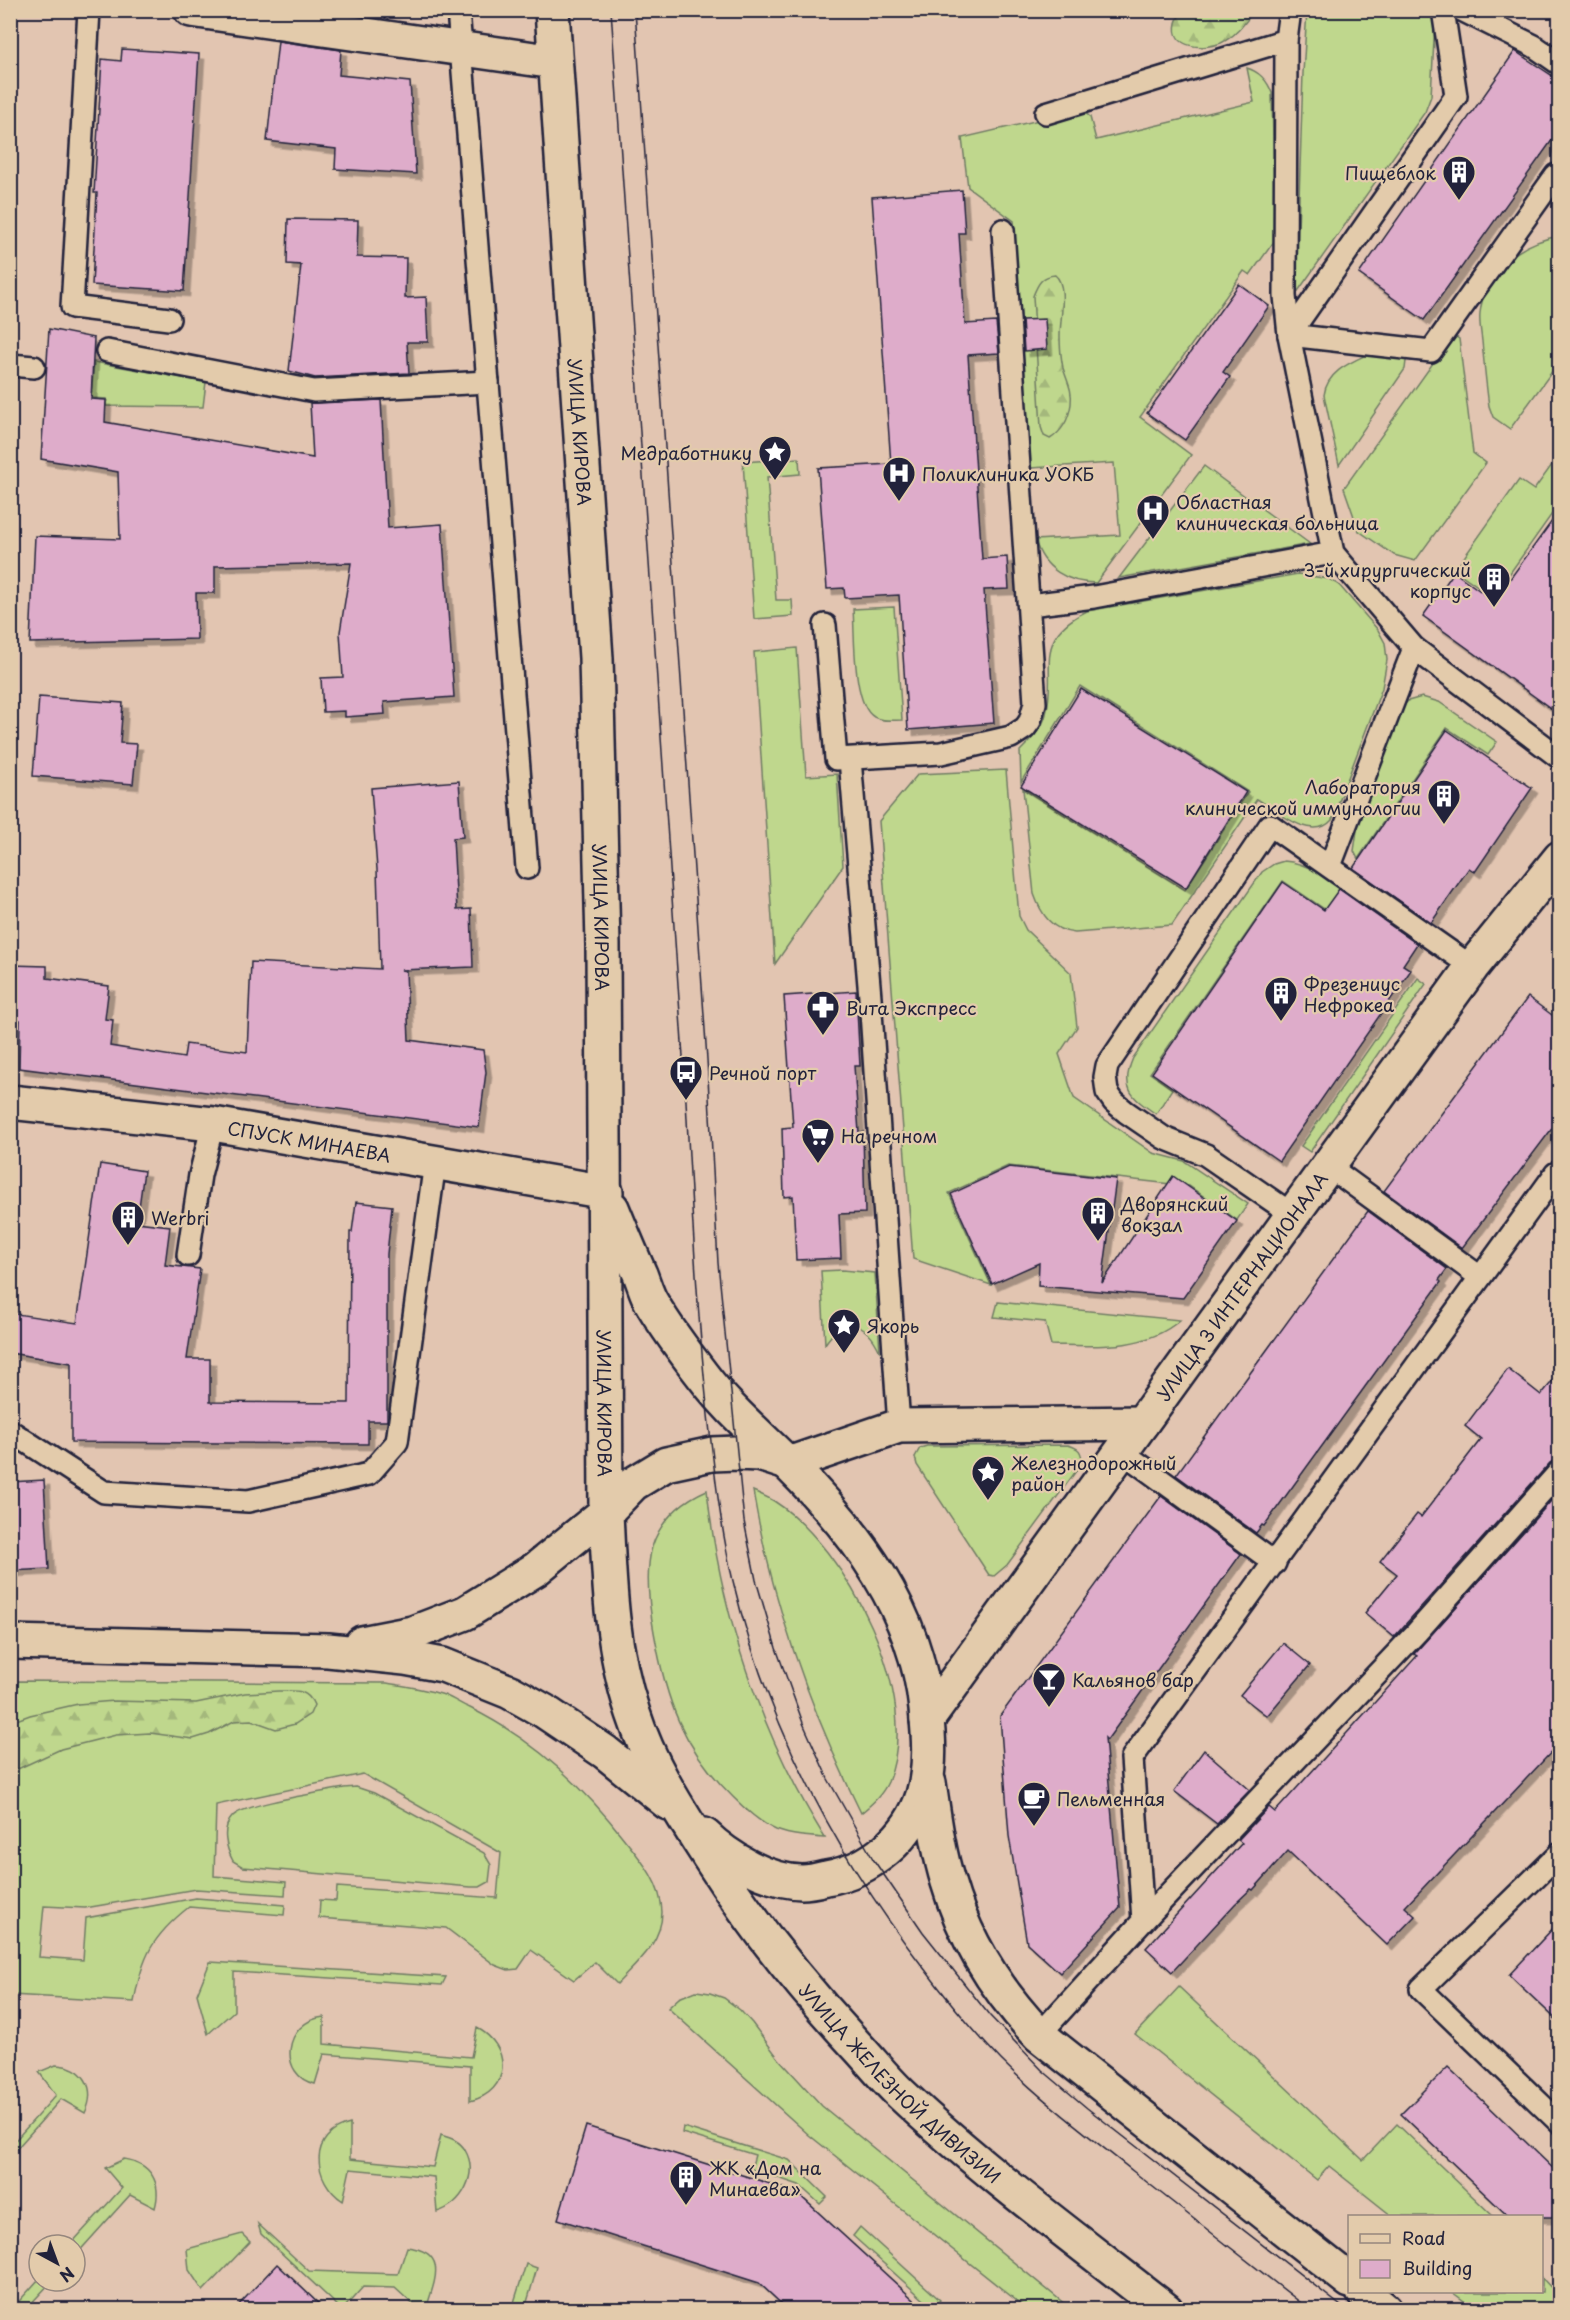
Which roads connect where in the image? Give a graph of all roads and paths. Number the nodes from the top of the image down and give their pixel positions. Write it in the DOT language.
graph roads {
  1 [pos="89,10"];
  2 [pos="191,10"];
  3 [pos="458,10"];
  4 [pos="552,10"];
  5 [pos="1290,10"];
  6 [pos="1443,10"];
  7 [pos="1462,10"];
  8 [pos="1286,40"];
  9 [pos="462,51"];
  10 [pos="555,62"];
  11 [pos="1560,64"];
  12 [pos="1046,113"];
  13 [pos="1558,174"];
  14 [pos="1003,230"];
  15 [pos="169,319"];
  16 [pos="1289,335"];
  17 [pos="107,351"];
  18 [pos="10,365"];
  19 [pos="34,367"];
  20 [pos="488,382"];
  21 [pos="1333,553"];
  22 [pos="1029,605"];
  23 [pos="825,625"];
  24 [pos="1414,648"];
  25 [pos="1560,758"];
  26 [pos="850,759"];
  27 [pos="1560,858"];
  28 [pos="1330,866"];
  29 [pos="527,868"];
  30 [pos="1472,967"];
  31 [pos="10,1102"];
  32 [pos="213,1124"];
  33 [pos="435,1162"];
  34 [pos="1328,1166"];
  35 [pos="1560,1176"];
  36 [pos="606,1192"];
  37 [pos="1293,1215"];
  38 [pos="188,1254"];
  39 [pos="1480,1278"];
  40 [pos="1142,1423"];
  41 [pos="899,1426"];
  42 [pos="10,1431"];
  43 [pos="1121,1451"];
  44 [pos="788,1464"];
  45 [pos="1560,1471"];
  46 [pos="606,1512"];
  47 [pos="1275,1563"];
  48 [pos="10,1642"];
  49 [pos="328,1650"];
  50 [pos="927,1720"];
  51 [pos="928,1778"];
  52 [pos="681,1813"];
  53 [pos="1560,1853"];
  54 [pos="1143,1921"];
  55 [pos="1039,2035"];
  56 [pos="1560,2123"];
  57 [pos="1348,2279"];
  58 [pos="1364,2293"];
  59 [pos="1166,2310"];
  60 [pos="1385,2310"];
  1 -- 15 [label="lane"];
  2 -- 9 [label="main road"];
  3 -- 9 [label="lane"];
  4 -- 10 [label="main road, УЛИЦА КИРОВА"];
  5 -- 8 [label="lane"];
  6 -- 16 [label="lane"];
  7 -- 11 [label="lane"];
  8 -- 12 [label="lane"];
  8 -- 16 [label="lane"];
  9 -- 10 [label="main road"];
  9 -- 20 [label="lane"];
  10 -- 36 [label="main road, УЛИЦА КИРОВА"];
  13 -- 16 [label="lane"];
  14 -- 22 [label="lane"];
  16 -- 21 [label="lane"];
  17 -- 20 [label="lane"];
  18 -- 19 [label="lane"];
  20 -- 29 [label="lane"];
  21 -- 22 [label="lane"];
  21 -- 24 [label="lane"];
  22 -- 26 [label="lane"];
  23 -- 26 [label="lane"];
  24 -- 25 [label="lane"];
  24 -- 28 [label="lane"];
  26 -- 41 [label="lane"];
  27 -- 30 [label="main road, УЛИЦА 3 ИНТЕРНАЦИОНАЛА"];
  28 -- 30 [label="lane"];
  28 -- 37 [label="lane"];
  30 -- 34 [label="main road, УЛИЦА 3 ИНТЕРНАЦИОНАЛА"];
  31 -- 32 [label="main road, СПУСК МИНАЕВА"];
  32 -- 33 [label="main road, СПУСК МИНАЕВА"];
  32 -- 38 [label="lane"];
  33 -- 36 [label="main road, СПУСК МИНАЕВА"];
  33 -- 42 [label="lane"];
  34 -- 37 [label="main road, УЛИЦА 3 ИНТЕРНАЦИОНАЛА"];
  34 -- 39 [label="lane"];
  35 -- 39 [label="lane"];
  36 -- 44 [label="main road"];
  36 -- 46 [label="main road, УЛИЦА КИРОВА"];
  37 -- 40 [label="main road, УЛИЦА 3 ИНТЕРНАЦИОНАЛА"];
  39 -- 47 [label="lane"];
  40 -- 41 [label="main road"];
  40 -- 43 [label="main road, УЛИЦА 3 ИНТЕРНАЦИОНАЛА"];
  41 -- 44 [label="main road"];
  43 -- 47 [label="lane"];
  43 -- 50 [label="main road, УЛИЦА 3 ИНТЕРНАЦИОНАЛА"];
  44 -- 46 [label="main road"];
  44 -- 50 [label="main road"];
  45 -- 54 [label="lane"];
  46 -- 49 [label="main road"];
  46 -- 52 [label="main road, УЛИЦА КИРОВА"];
  47 -- 54 [label="lane"];
  48 -- 49 [label="main road"];
  49 -- 52 [label="main road"];
  50 -- 51 [label="main road"];
  51 -- 52 [label="main road"];
  51 -- 55 [label="main road"];
  52 -- 59 [label="main road, УЛИЦА ЖЕЛЕЗНОЙ ДИВИЗИИ"];
  53 -- 56 [label="lane"];
  54 -- 55 [label="lane"];
  55 -- 57 [label="main road"];
  58 -- 60 [label="main road"];
}
